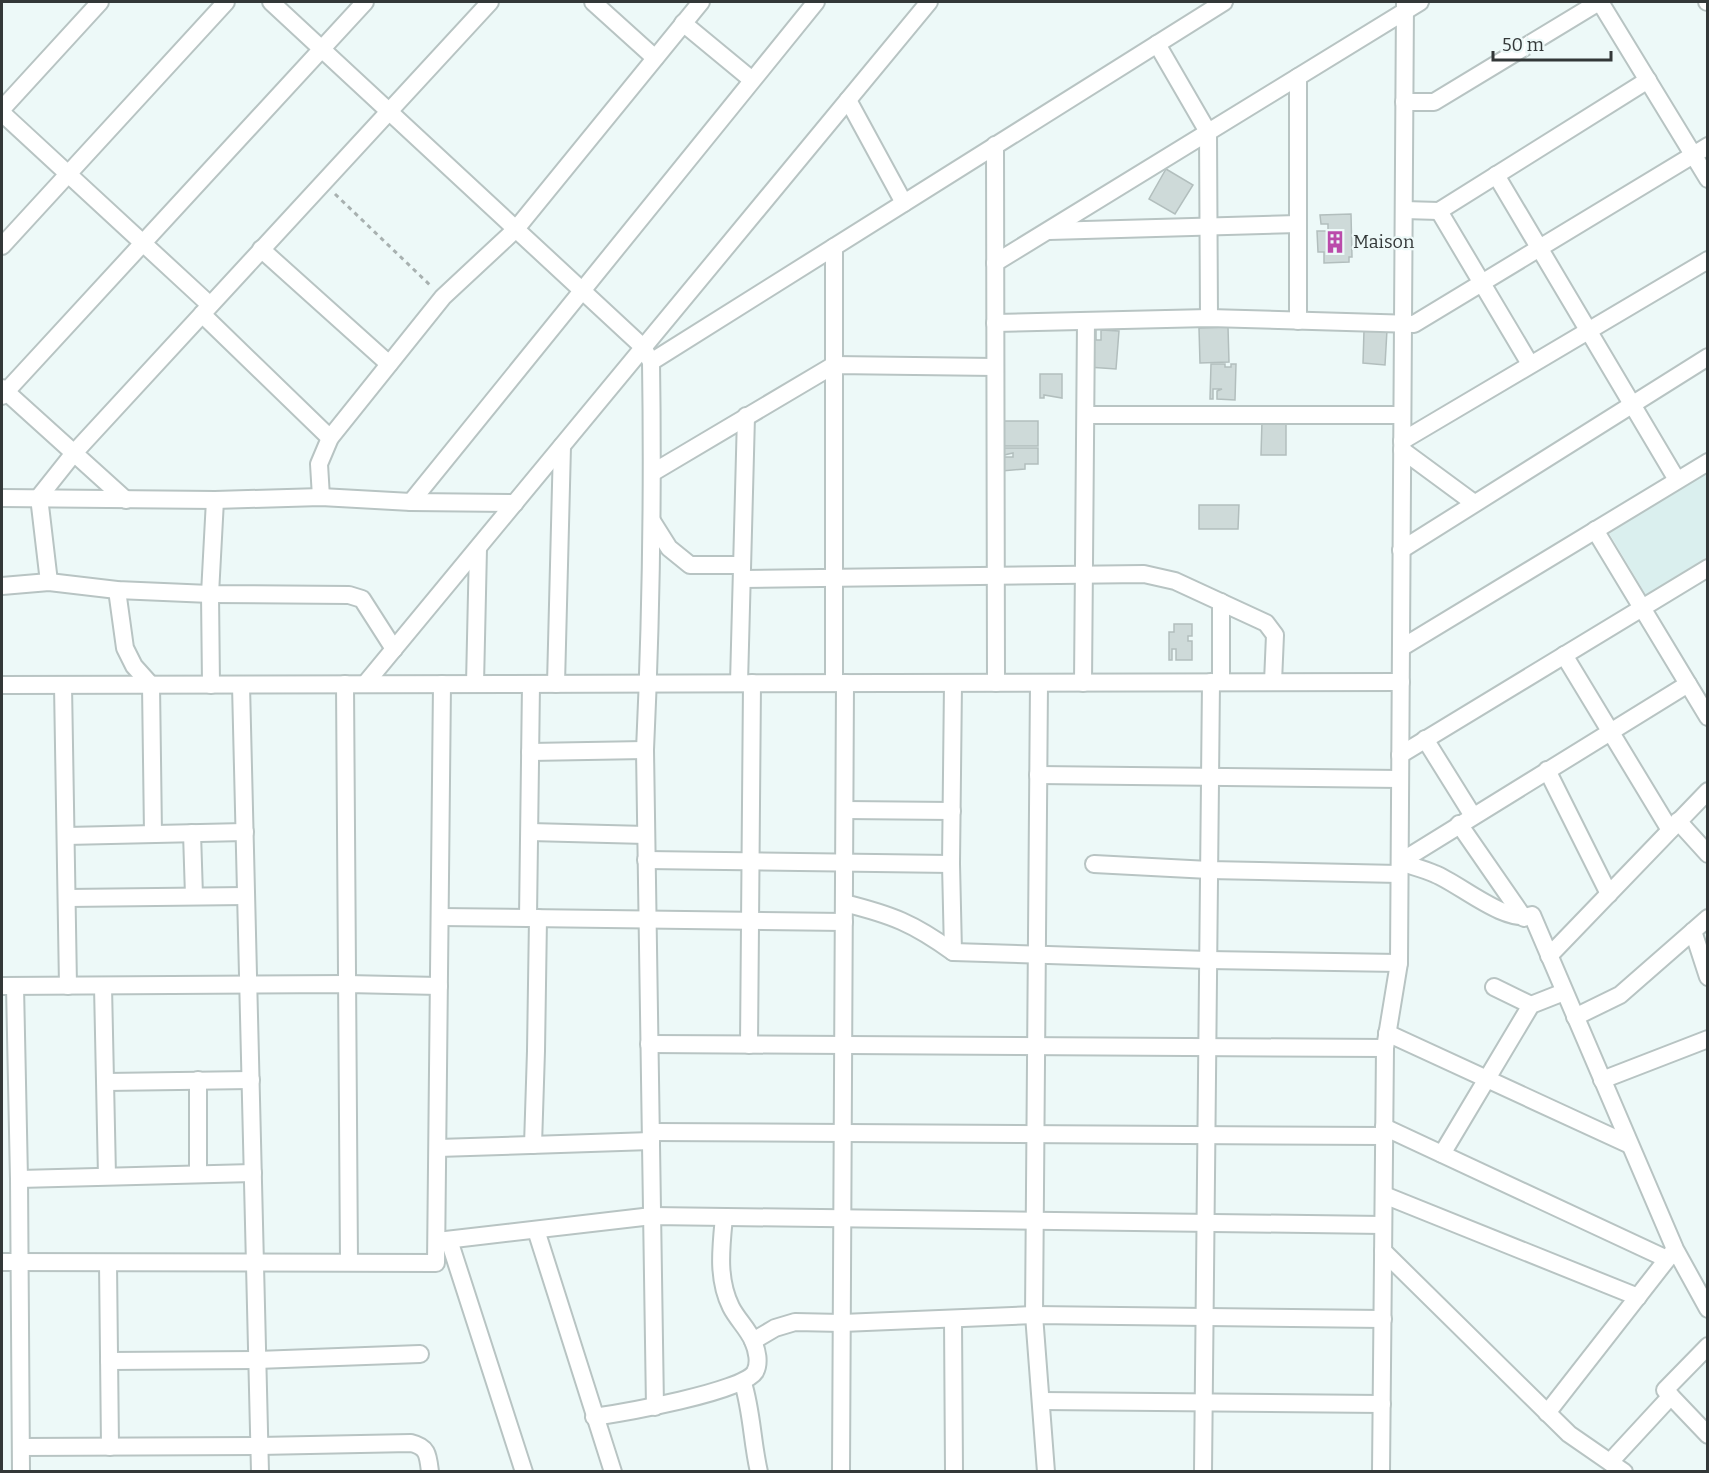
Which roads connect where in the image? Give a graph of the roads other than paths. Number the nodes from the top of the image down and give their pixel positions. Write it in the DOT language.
graph roads {
  1 [pos="100,2"];
  2 [pos="226,2"];
  3 [pos="271,2"];
  4 [pos="365,2"];
  5 [pos="490,2"];
  6 [pos="593,2"];
  7 [pos="701,2"];
  8 [pos="816,2"];
  9 [pos="929,2"];
  10 [pos="1222,2"];
  11 [pos="1420,2"];
  12 [pos="1600,2"];
  13 [pos="1405,6"];
  14 [pos="683,23"];
  15 [pos="1156,44"];
  16 [pos="322,48"];
  17 [pos="655,58"];
  18 [pos="1298,77"];
  19 [pos="752,80"];
  20 [pos="1648,80"];
  21 [pos="848,100"];
  22 [pos="1404,102"];
  23 [pos="2,111"];
  24 [pos="389,111"];
  25 [pos="1208,132"];
  26 [pos="995,146"];
  27 [pos="1707,146"];
  28 [pos="1692,154"];
  29 [pos="68,174"];
  30 [pos="1496,175"];
  31 [pos="1707,179"];
  32 [pos="904,203"];
  33 [pos="1404,210"];
  34 [pos="1439,211"];
  35 [pos="1299,224"];
  36 [pos="1209,226"];
  37 [pos="516,229"];
  38 [pos="1048,231"];
  39 [pos="143,243"];
  40 [pos="2,246"];
  41 [pos="834,247"];
  42 [pos="1540,248"];
  43 [pos="261,249"];
  44 [pos="1707,260"];
  45 [pos="995,263"];
  46 [pos="1482,283"];
  47 [pos="582,290"];
  48 [pos="206,309"];
  49 [pos="1209,318"];
  50 [pos="1086,321"];
  51 [pos="1298,321"];
  52 [pos="995,323"];
  53 [pos="1403,324"];
  54 [pos="1588,330"];
  55 [pos="647,355"];
  56 [pos="1707,357"];
  57 [pos="389,364"];
  58 [pos="1530,364"];
  59 [pos="834,365"];
  60 [pos="995,367"];
  61 [pos="3,392"];
  62 [pos="1632,405"];
  63 [pos="1086,415"];
  64 [pos="1402,415"];
  65 [pos="746,416"];
  66 [pos="330,438"];
  67 [pos="562,446"];
  68 [pos="1402,446"];
  69 [pos="74,453"];
  70 [pos="1707,462"];
  71 [pos="652,473"];
  72 [pos="1677,480"];
  73 [pos="39,497"];
  74 [pos="321,497"];
  75 [pos="2,498"];
  76 [pos="126,500"];
  77 [pos="215,500"];
  78 [pos="411,502"];
  79 [pos="515,503"];
  80 [pos="1474,503"];
  81 [pos="651,520"];
  82 [pos="1595,530"];
  83 [pos="478,548"];
  84 [pos="1401,550"];
  85 [pos="1707,568"];
  86 [pos="741,572"];
  87 [pos="1084,575"];
  88 [pos="996,576"];
  89 [pos="834,578"];
  90 [pos="49,582"];
  91 [pos="2,586"];
  92 [pos="117,590"];
  93 [pos="210,594"];
  94 [pos="1221,602"];
  95 [pos="1642,608"];
  96 [pos="1401,648"];
  97 [pos="394,649"];
  98 [pos="1564,655"];
  99 [pos="1216,682"];
  100 [pos="1273,682"];
  101 [pos="1401,682"];
  102 [pos="840,683"];
  103 [pos="953,683"];
  104 [pos="996,683"];
  105 [pos="1039,683"];
  106 [pos="1083,683"];
  107 [pos="345,684"];
  108 [pos="365,684"];
  109 [pos="442,684"];
  110 [pos="475,684"];
  111 [pos="531,684"];
  112 [pos="556,684"];
  113 [pos="648,684"];
  114 [pos="746,684"];
  115 [pos="1688,684"];
  116 [pos="2,685"];
  117 [pos="63,685"];
  118 [pos="151,685"];
  119 [pos="212,685"];
  120 [pos="241,685"];
  121 [pos="1707,717"];
  122 [pos="1611,731"];
  123 [pos="1425,739"];
  124 [pos="645,750"];
  125 [pos="530,752"];
  126 [pos="1400,755"];
  127 [pos="1547,770"];
  128 [pos="1038,775"];
  129 [pos="1210,777"];
  130 [pos="1400,779"];
  131 [pos="1707,791"];
  132 [pos="845,810"];
  133 [pos="952,811"];
  134 [pos="1466,820"];
  135 [pos="1674,826"];
  136 [pos="245,832"];
  137 [pos="530,832"];
  138 [pos="153,834"];
  139 [pos="192,834"];
  140 [pos="646,836"];
  141 [pos="66,837"];
  142 [pos="1707,854"];
  143 [pos="646,860"];
  144 [pos="750,861"];
  145 [pos="844,863"];
  146 [pos="951,864"];
  147 [pos="1094,864"];
  148 [pos="1399,868"];
  149 [pos="1209,870"];
  150 [pos="1609,894"];
  151 [pos="194,896"];
  152 [pos="246,896"];
  153 [pos="67,898"];
  154 [pos="844,903"];
  155 [pos="440,916"];
  156 [pos="533,918"];
  157 [pos="1524,918"];
  158 [pos="1707,918"];
  159 [pos="647,919"];
  160 [pos="750,921"];
  161 [pos="844,922"];
  162 [pos="1693,931"];
  163 [pos="954,952"];
  164 [pos="1036,956"];
  165 [pos="1549,956"];
  166 [pos="1208,960"];
  167 [pos="1399,963"];
  168 [pos="1707,977"];
  169 [pos="347,984"];
  170 [pos="248,985"];
  171 [pos="8,986"];
  172 [pos="68,986"];
  173 [pos="103,986"];
  174 [pos="439,986"];
  175 [pos="1494,987"];
  176 [pos="1564,992"];
  177 [pos="1531,1005"];
  178 [pos="1575,1017"];
  179 [pos="1707,1039"];
  180 [pos="1386,1041"];
  181 [pos="649,1044"];
  182 [pos="749,1045"];
  183 [pos="843,1045"];
  184 [pos="1036,1046"];
  185 [pos="1207,1047"];
  186 [pos="1487,1079"];
  187 [pos="198,1080"];
  188 [pos="250,1080"];
  189 [pos="1602,1080"];
  190 [pos="106,1082"];
  191 [pos="1384,1132"];
  192 [pos="843,1134"];
  193 [pos="1035,1135"];
  194 [pos="1206,1136"];
  195 [pos="651,1137"];
  196 [pos="533,1145"];
  197 [pos="1630,1145"];
  198 [pos="438,1148"];
  199 [pos="1442,1154"];
  200 [pos="253,1173"];
  201 [pos="198,1174"];
  202 [pos="107,1176"];
  203 [pos="19,1179"];
  204 [pos="1384,1195"];
  205 [pos="652,1216"];
  206 [pos="724,1217"];
  207 [pos="842,1218"];
  208 [pos="1035,1221"];
  209 [pos="1205,1223"];
  210 [pos="1383,1225"];
  211 [pos="536,1230"];
  212 [pos="443,1240"];
  213 [pos="1383,1251"];
  214 [pos="1671,1254"];
  215 [pos="19,1262"];
  216 [pos="349,1262"];
  217 [pos="2,1263"];
  218 [pos="108,1263"];
  219 [pos="255,1263"];
  220 [pos="1702,1286"];
  221 [pos="1638,1297"];
  222 [pos="1707,1309"];
  223 [pos="1034,1315"];
  224 [pos="1204,1317"];
  225 [pos="953,1319"];
  226 [pos="1383,1319"];
  227 [pos="842,1323"];
  228 [pos="753,1341"];
  229 [pos="1707,1346"];
  230 [pos="420,1354"];
  231 [pos="257,1360"];
  232 [pos="109,1361"];
  233 [pos="743,1383"];
  234 [pos="1671,1396"];
  235 [pos="1042,1401"];
  236 [pos="1203,1403"];
  237 [pos="1382,1404"];
  238 [pos="655,1407"];
  239 [pos="1547,1413"];
  240 [pos="594,1417"];
  241 [pos="1707,1434"];
  242 [pos="259,1446"];
  243 [pos="21,1447"];
  244 [pos="110,1447"];
  245 [pos="1610,1462"];
  246 [pos="21,1472"];
  247 [pos="260,1472"];
  248 [pos="430,1472"];
  249 [pos="524,1472"];
  250 [pos="612,1472"];
  251 [pos="759,1472"];
  252 [pos="841,1472"];
  253 [pos="954,1472"];
  254 [pos="1046,1472"];
  255 [pos="1203,1472"];
  256 [pos="1381,1472"];
  257 [pos="1624,1472"];
  1 -- 23 [label="street"];
  2 -- 29 [label="street"];
  3 -- 16 [label="street"];
  4 -- 16 [label="street"];
  5 -- 24 [label="street"];
  6 -- 17 [label="street"];
  7 -- 14 [label="street"];
  8 -- 19 [label="street"];
  9 -- 21 [label="street"];
  10 -- 15 [label="street"];
  11 -- 13 [label="street"];
  12 -- 20 [label="street"];
  12 -- 22 [label="street"];
  13 -- 18 [label="street"];
  13 -- 22 [label="street"];
  14 -- 17 [label="street"];
  14 -- 19 [label="street"];
  15 -- 25 [label="street"];
  15 -- 26 [label="street"];
  16 -- 24 [label="street"];
  16 -- 39 [label="street"];
  17 -- 37 [label="street"];
  18 -- 25 [label="street"];
  18 -- 35 [label="street"];
  19 -- 47 [label="street"];
  20 -- 28 [label="street"];
  20 -- 30 [label="street"];
  21 -- 32 [label="street"];
  21 -- 55 [label="street"];
  22 -- 33 [label="street"];
  23 -- 29 [label="street"];
  24 -- 37 [label="street"];
  24 -- 43 [label="street"];
  25 -- 36 [label="street"];
  25 -- 38 [label="street"];
  26 -- 32 [label="street"];
  26 -- 45 [label="street"];
  27 -- 28 [label="street"];
  28 -- 31 [label="street"];
  28 -- 42 [label="street"];
  29 -- 39 [label="street"];
  29 -- 40 [label="street"];
  30 -- 34 [label="street"];
  30 -- 42 [label="street"];
  32 -- 41 [label="street"];
  33 -- 34 [label="street"];
  33 -- 53 [label="street"];
  34 -- 46 [label="street"];
  35 -- 36 [label="street"];
  35 -- 51 [label="street"];
  36 -- 38 [label="street"];
  36 -- 49 [label="street"];
  37 -- 47 [label="street"];
  37 -- 57 [label="street"];
  38 -- 45 [label="street"];
  39 -- 48 [label="street"];
  39 -- 61 [label="street"];
  41 -- 55 [label="street"];
  41 -- 59 [label="street"];
  42 -- 46 [label="street"];
  42 -- 54 [label="street"];
  43 -- 48 [label="street"];
  43 -- 57 [label="street"];
  44 -- 54 [label="street"];
  45 -- 52 [label="street"];
  46 -- 53 [label="street"];
  46 -- 58 [label="street"];
  47 -- 55 [label="street"];
  47 -- 78 [label="street"];
  48 -- 66 [label="street"];
  48 -- 69 [label="street"];
  49 -- 50 [label="street"];
  49 -- 51 [label="street"];
  50 -- 52 [label="street"];
  50 -- 63 [label="street"];
  51 -- 53 [label="street"];
  52 -- 60 [label="street"];
  53 -- 64 [label="street"];
  54 -- 58 [label="street"];
  54 -- 62 [label="street"];
  55 -- 67 [label="street"];
  55 -- 71 [label="street"];
  56 -- 62 [label="street"];
  57 -- 66 [label="street"];
  58 -- 68 [label="street"];
  59 -- 60 [label="street"];
  59 -- 65 [label="street"];
  59 -- 89 [label="street"];
  60 -- 88 [label="street"];
  61 -- 69 [label="street"];
  62 -- 72 [label="street"];
  62 -- 80 [label="street"];
  63 -- 64 [label="street"];
  63 -- 87 [label="street"];
  64 -- 68 [label="street"];
  65 -- 71 [label="street"];
  65 -- 86 [label="street"];
  66 -- 74 [label="street"];
  67 -- 79 [label="street"];
  67 -- 112 [label="street"];
  68 -- 80 [label="street"];
  68 -- 84 [label="street"];
  69 -- 73 [label="street"];
  69 -- 76 [label="street"];
  70 -- 72 [label="street"];
  71 -- 81 [label="street"];
  72 -- 82 [label="street"];
  73 -- 75 [label="street"];
  73 -- 76 [label="street"];
  73 -- 90 [label="street"];
  74 -- 77 [label="street"];
  74 -- 78 [label="street"];
  76 -- 77 [label="street"];
  77 -- 93 [label="street"];
  78 -- 79 [label="street"];
  79 -- 83 [label="street"];
  80 -- 84 [label="street"];
  81 -- 86 [label="street"];
  81 -- 113 [label="street"];
  82 -- 95 [label="street"];
  82 -- 96 [label="street"];
  83 -- 97 [label="street"];
  83 -- 110 [label="street"];
  84 -- 96 [label="street"];
  85 -- 95 [label="street"];
  86 -- 89 [label="street"];
  86 -- 114 [label="street"];
  87 -- 88 [label="street"];
  87 -- 94 [label="street"];
  87 -- 106 [label="street"];
  88 -- 89 [label="street"];
  88 -- 104 [label="street"];
  89 -- 102 [label="street"];
  90 -- 91 [label="street"];
  90 -- 92 [label="street"];
  92 -- 93 [label="street"];
  92 -- 118 [label="street"];
  93 -- 97 [label="street"];
  93 -- 119 [label="street"];
  94 -- 99 [label="street"];
  94 -- 100 [label="street"];
  95 -- 98 [label="street"];
  95 -- 115 [label="street"];
  96 -- 101 [label="street"];
  97 -- 108 [label="street"];
  98 -- 122 [label="street"];
  98 -- 123 [label="street"];
  99 -- 100 [label="street"];
  99 -- 106 [label="street"];
  99 -- 129 [label="street"];
  100 -- 101 [label="street"];
  101 -- 126 [label="street"];
  102 -- 103 [label="street"];
  102 -- 114 [label="street"];
  102 -- 132 [label="street"];
  103 -- 104 [label="street"];
  103 -- 133 [label="street"];
  104 -- 105 [label="street"];
  105 -- 106 [label="street"];
  105 -- 128 [label="street"];
  107 -- 108 [label="street"];
  107 -- 120 [label="street"];
  107 -- 169 [label="street"];
  108 -- 109 [label="street"];
  109 -- 110 [label="street"];
  109 -- 155 [label="street"];
  110 -- 111 [label="street"];
  111 -- 112 [label="street"];
  111 -- 125 [label="street"];
  112 -- 113 [label="street"];
  113 -- 114 [label="street"];
  113 -- 124 [label="street"];
  114 -- 144 [label="street"];
  115 -- 121 [label="street"];
  115 -- 122 [label="street"];
  116 -- 117 [label="street"];
  117 -- 118 [label="street"];
  117 -- 141 [label="street"];
  118 -- 119 [label="street"];
  118 -- 138 [label="street"];
  119 -- 120 [label="street"];
  120 -- 136 [label="street"];
  122 -- 127 [label="street"];
  122 -- 135 [label="street"];
  123 -- 126 [label="street"];
  123 -- 134 [label="street"];
  124 -- 125 [label="street"];
  124 -- 140 [label="street"];
  125 -- 137 [label="street"];
  126 -- 130 [label="street"];
  127 -- 134 [label="street"];
  127 -- 150 [label="street"];
  128 -- 129 [label="street"];
  128 -- 164 [label="street"];
  129 -- 130 [label="street"];
  129 -- 149 [label="street"];
  130 -- 148 [label="street"];
  131 -- 135 [label="street"];
  132 -- 133 [label="street"];
  132 -- 145 [label="street"];
  133 -- 146 [label="street"];
  134 -- 148 [label="street"];
  134 -- 157 [label="street"];
  135 -- 142 [label="street"];
  135 -- 150 [label="street"];
  136 -- 139 [label="street"];
  136 -- 152 [label="street"];
  137 -- 140 [label="street"];
  137 -- 156 [label="street"];
  138 -- 139 [label="street"];
  138 -- 141 [label="street"];
  139 -- 151 [label="street"];
  140 -- 143 [label="street"];
  141 -- 153 [label="street"];
  143 -- 144 [label="street"];
  143 -- 159 [label="street"];
  144 -- 145 [label="street"];
  144 -- 160 [label="street"];
  145 -- 146 [label="street"];
  145 -- 154 [label="street"];
  146 -- 163 [label="street"];
  147 -- 149 [label="street"];
  148 -- 149 [label="street"];
  148 -- 157 [label="street"];
  148 -- 167 [label="street"];
  149 -- 166 [label="street"];
  150 -- 165 [label="street"];
  151 -- 152 [label="street"];
  151 -- 153 [label="street"];
  152 -- 170 [label="street"];
  153 -- 172 [label="street"];
  154 -- 161 [label="street"];
  154 -- 163 [label="street"];
  155 -- 156 [label="street"];
  155 -- 174 [label="street"];
  156 -- 159 [label="street"];
  156 -- 196 [label="street"];
  157 -- 165 [label="street"];
  158 -- 162 [label="street"];
  159 -- 160 [label="street"];
  159 -- 181 [label="street"];
  160 -- 161 [label="street"];
  160 -- 182 [label="street"];
  161 -- 183 [label="street"];
  162 -- 168 [label="street"];
  162 -- 178 [label="street"];
  163 -- 164 [label="street"];
  164 -- 166 [label="street"];
  164 -- 184 [label="street"];
  165 -- 176 [label="street"];
  166 -- 167 [label="street"];
  166 -- 185 [label="street"];
  167 -- 180 [label="street"];
  169 -- 170 [label="street"];
  169 -- 174 [label="street"];
  169 -- 216 [label="street"];
  170 -- 173 [label="street"];
  170 -- 188 [label="street"];
  171 -- 172 [label="street"];
  171 -- 203 [label="street"];
  172 -- 173 [label="street"];
  173 -- 190 [label="street"];
  174 -- 198 [label="street"];
  175 -- 177 [label="street"];
  176 -- 177 [label="street"];
  176 -- 178 [label="street"];
  177 -- 186 [label="street"];
  178 -- 189 [label="street"];
  179 -- 189 [label="street"];
  180 -- 185 [label="street"];
  180 -- 186 [label="street"];
  180 -- 191 [label="street"];
  181 -- 182 [label="street"];
  181 -- 195 [label="street"];
  182 -- 183 [label="street"];
  183 -- 184 [label="street"];
  183 -- 192 [label="street"];
  184 -- 185 [label="street"];
  184 -- 193 [label="street"];
  185 -- 194 [label="street"];
  186 -- 197 [label="street"];
  186 -- 199 [label="street"];
  187 -- 188 [label="street"];
  187 -- 190 [label="street"];
  187 -- 201 [label="street"];
  188 -- 200 [label="street"];
  189 -- 197 [label="street"];
  190 -- 202 [label="street"];
  191 -- 194 [label="street"];
  191 -- 199 [label="street"];
  191 -- 204 [label="street"];
  192 -- 193 [label="street"];
  192 -- 195 [label="street"];
  192 -- 207 [label="street"];
  193 -- 194 [label="street"];
  193 -- 208 [label="street"];
  194 -- 209 [label="street"];
  195 -- 196 [label="street"];
  195 -- 205 [label="street"];
  196 -- 198 [label="street"];
  197 -- 214 [label="street"];
  198 -- 212 [label="street"];
  199 -- 214 [label="street"];
  200 -- 201 [label="street"];
  200 -- 219 [label="street"];
  201 -- 202 [label="street"];
  202 -- 203 [label="street"];
  203 -- 215 [label="street"];
  204 -- 210 [label="street"];
  204 -- 221 [label="street"];
  205 -- 206 [label="street"];
  205 -- 211 [label="street"];
  205 -- 238 [label="street"];
  206 -- 207 [label="street"];
  206 -- 228 [label="street"];
  207 -- 208 [label="street"];
  207 -- 227 [label="street"];
  208 -- 209 [label="street"];
  208 -- 223 [label="street"];
  209 -- 210 [label="street"];
  209 -- 224 [label="street"];
  210 -- 213 [label="street"];
  211 -- 212 [label="street"];
  211 -- 240 [label="street"];
  212 -- 216 [label="street"];
  212 -- 249 [label="street"];
  213 -- 226 [label="street"];
  213 -- 239 [label="street"];
  214 -- 220 [label="street"];
  214 -- 221 [label="street"];
  215 -- 217 [label="street"];
  215 -- 218 [label="street"];
  215 -- 243 [label="street"];
  216 -- 219 [label="street"];
  218 -- 219 [label="street"];
  218 -- 232 [label="street"];
  219 -- 231 [label="street"];
  220 -- 222 [label="street"];
  221 -- 239 [label="street"];
  223 -- 224 [label="street"];
  223 -- 225 [label="street"];
  223 -- 235 [label="street"];
  224 -- 226 [label="street"];
  224 -- 236 [label="street"];
  225 -- 227 [label="street"];
  225 -- 253 [label="street"];
  226 -- 237 [label="street"];
  227 -- 228 [label="street"];
  227 -- 252 [label="street"];
  228 -- 233 [label="street"];
  229 -- 234 [label="street"];
  230 -- 231 [label="street"];
  231 -- 232 [label="street"];
  231 -- 242 [label="street"];
  232 -- 244 [label="street"];
  233 -- 238 [label="street"];
  233 -- 251 [label="street"];
  234 -- 241 [label="street"];
  234 -- 245 [label="street"];
  235 -- 236 [label="street"];
  235 -- 254 [label="street"];
  236 -- 237 [label="street"];
  236 -- 255 [label="street"];
  237 -- 256 [label="street"];
  238 -- 240 [label="street"];
  239 -- 245 [label="street"];
  240 -- 250 [label="street"];
  242 -- 244 [label="street"];
  242 -- 247 [label="street"];
  242 -- 248 [label="street"];
  243 -- 244 [label="street"];
  243 -- 246 [label="street"];
  245 -- 257 [label="street"];
}
